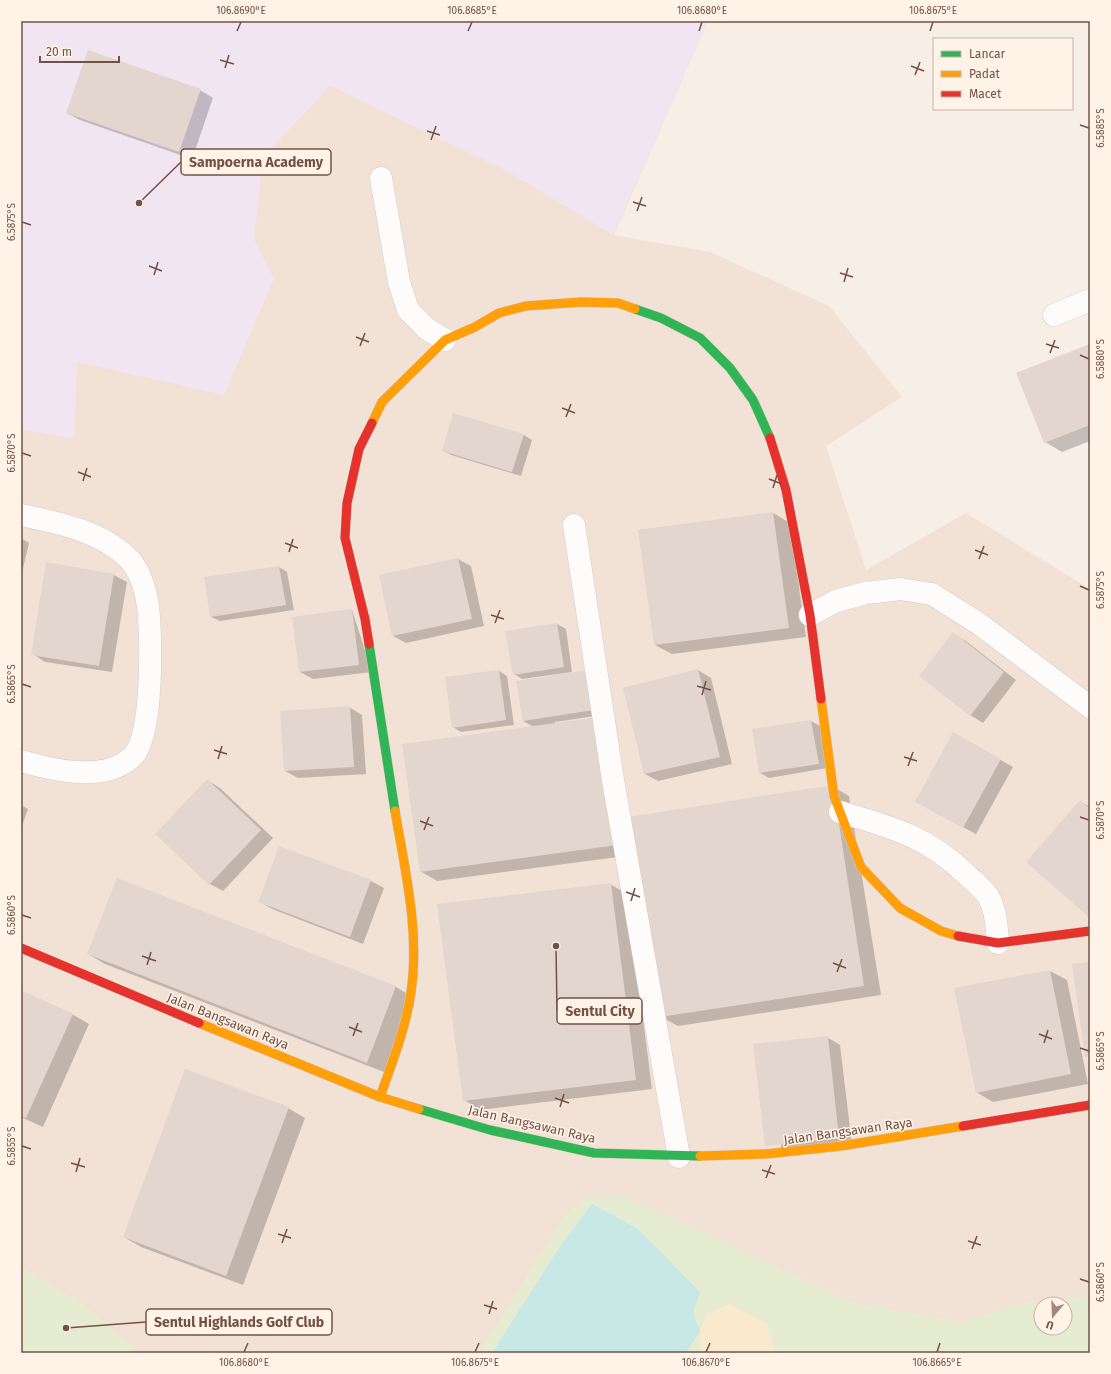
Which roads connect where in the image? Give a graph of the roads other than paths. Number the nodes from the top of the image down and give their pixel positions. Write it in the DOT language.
graph roads {
  1 [pos="381,178"];
  2 [pos="1090,300"];
  3 [pos="1054,315"];
  4 [pos="445,340"];
  5 [pos="21,515"];
  6 [pos="574,525"];
  7 [pos="810,616"];
  8 [pos="1090,707"];
  9 [pos="21,761"];
  10 [pos="840,812"];
  11 [pos="1090,931"];
  12 [pos="998,943"];
  13 [pos="21,948"];
  14 [pos="380,1097"];
  15 [pos="1090,1105"];
  16 [pos="679,1157"];
  1 -- 4 [label="street"];
  2 -- 3 [label="street"];
  4 -- 7 [label="street"];
  4 -- 14 [label="street"];
  5 -- 9 [label="street"];
  6 -- 16 [label="street"];
  7 -- 8 [label="street"];
  7 -- 10 [label="street"];
  10 -- 12 [label="street"];
  10 -- 12 [label="street"];
  11 -- 12 [label="street"];
  13 -- 14 [label="street, Jalan Bangsawan Raya"];
  14 -- 16 [label="street, Jalan Bangsawan Raya"];
  15 -- 16 [label="street, Jalan Bangsawan Raya"];
}
